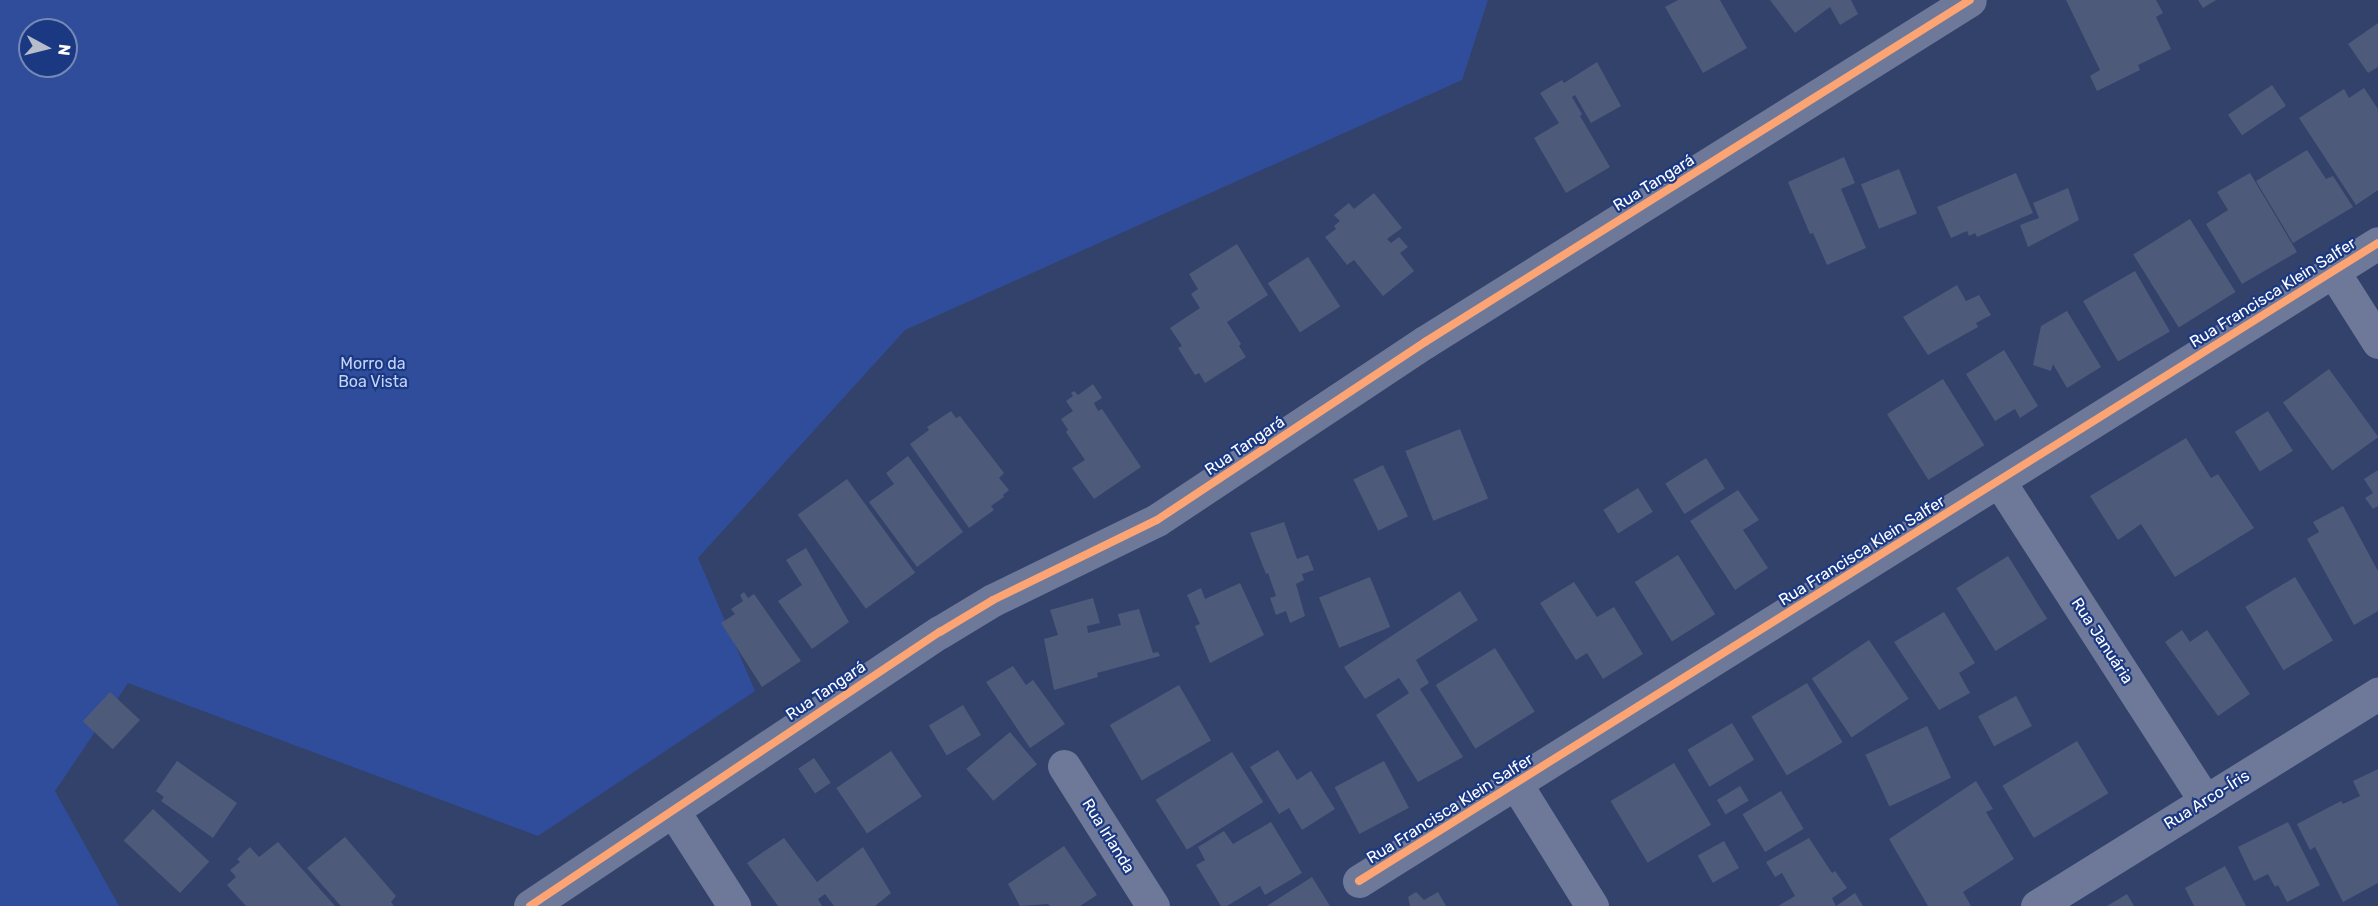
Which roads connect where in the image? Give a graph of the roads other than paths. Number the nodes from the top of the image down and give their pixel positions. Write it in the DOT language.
graph roads {
  1 [pos="1970,0"];
  2 [pos="2378,243"];
  3 [pos="2333,271"];
  4 [pos="2378,342"];
  5 [pos="1999,481"];
  6 [pos="2378,694"];
  7 [pos="1064,765"];
  8 [pos="1515,784"];
  9 [pos="2205,801"];
  10 [pos="674,812"];
  11 [pos="1359,881"];
  12 [pos="530,906"];
  13 [pos="734,906"];
  14 [pos="1153,906"];
  15 [pos="1592,906"];
  16 [pos="2037,906"];
  1 -- 10 [label="street, Rua Tangará"];
  2 -- 3 [label="street, Rua Francisca Klein Salfer"];
  3 -- 4 [label="street"];
  3 -- 5 [label="street, Rua Francisca Klein Salfer"];
  5 -- 8 [label="street, Rua Francisca Klein Salfer"];
  5 -- 9 [label="street, Rua Januária"];
  6 -- 9 [label="street, Rua Arco-Íris"];
  7 -- 14 [label="street, Rua Irlanda"];
  8 -- 11 [label="street, Rua Francisca Klein Salfer"];
  8 -- 15 [label="street"];
  9 -- 16 [label="street, Rua Arco-Íris"];
  10 -- 12 [label="street, Rua Tangará"];
  10 -- 13 [label="street"];
}
